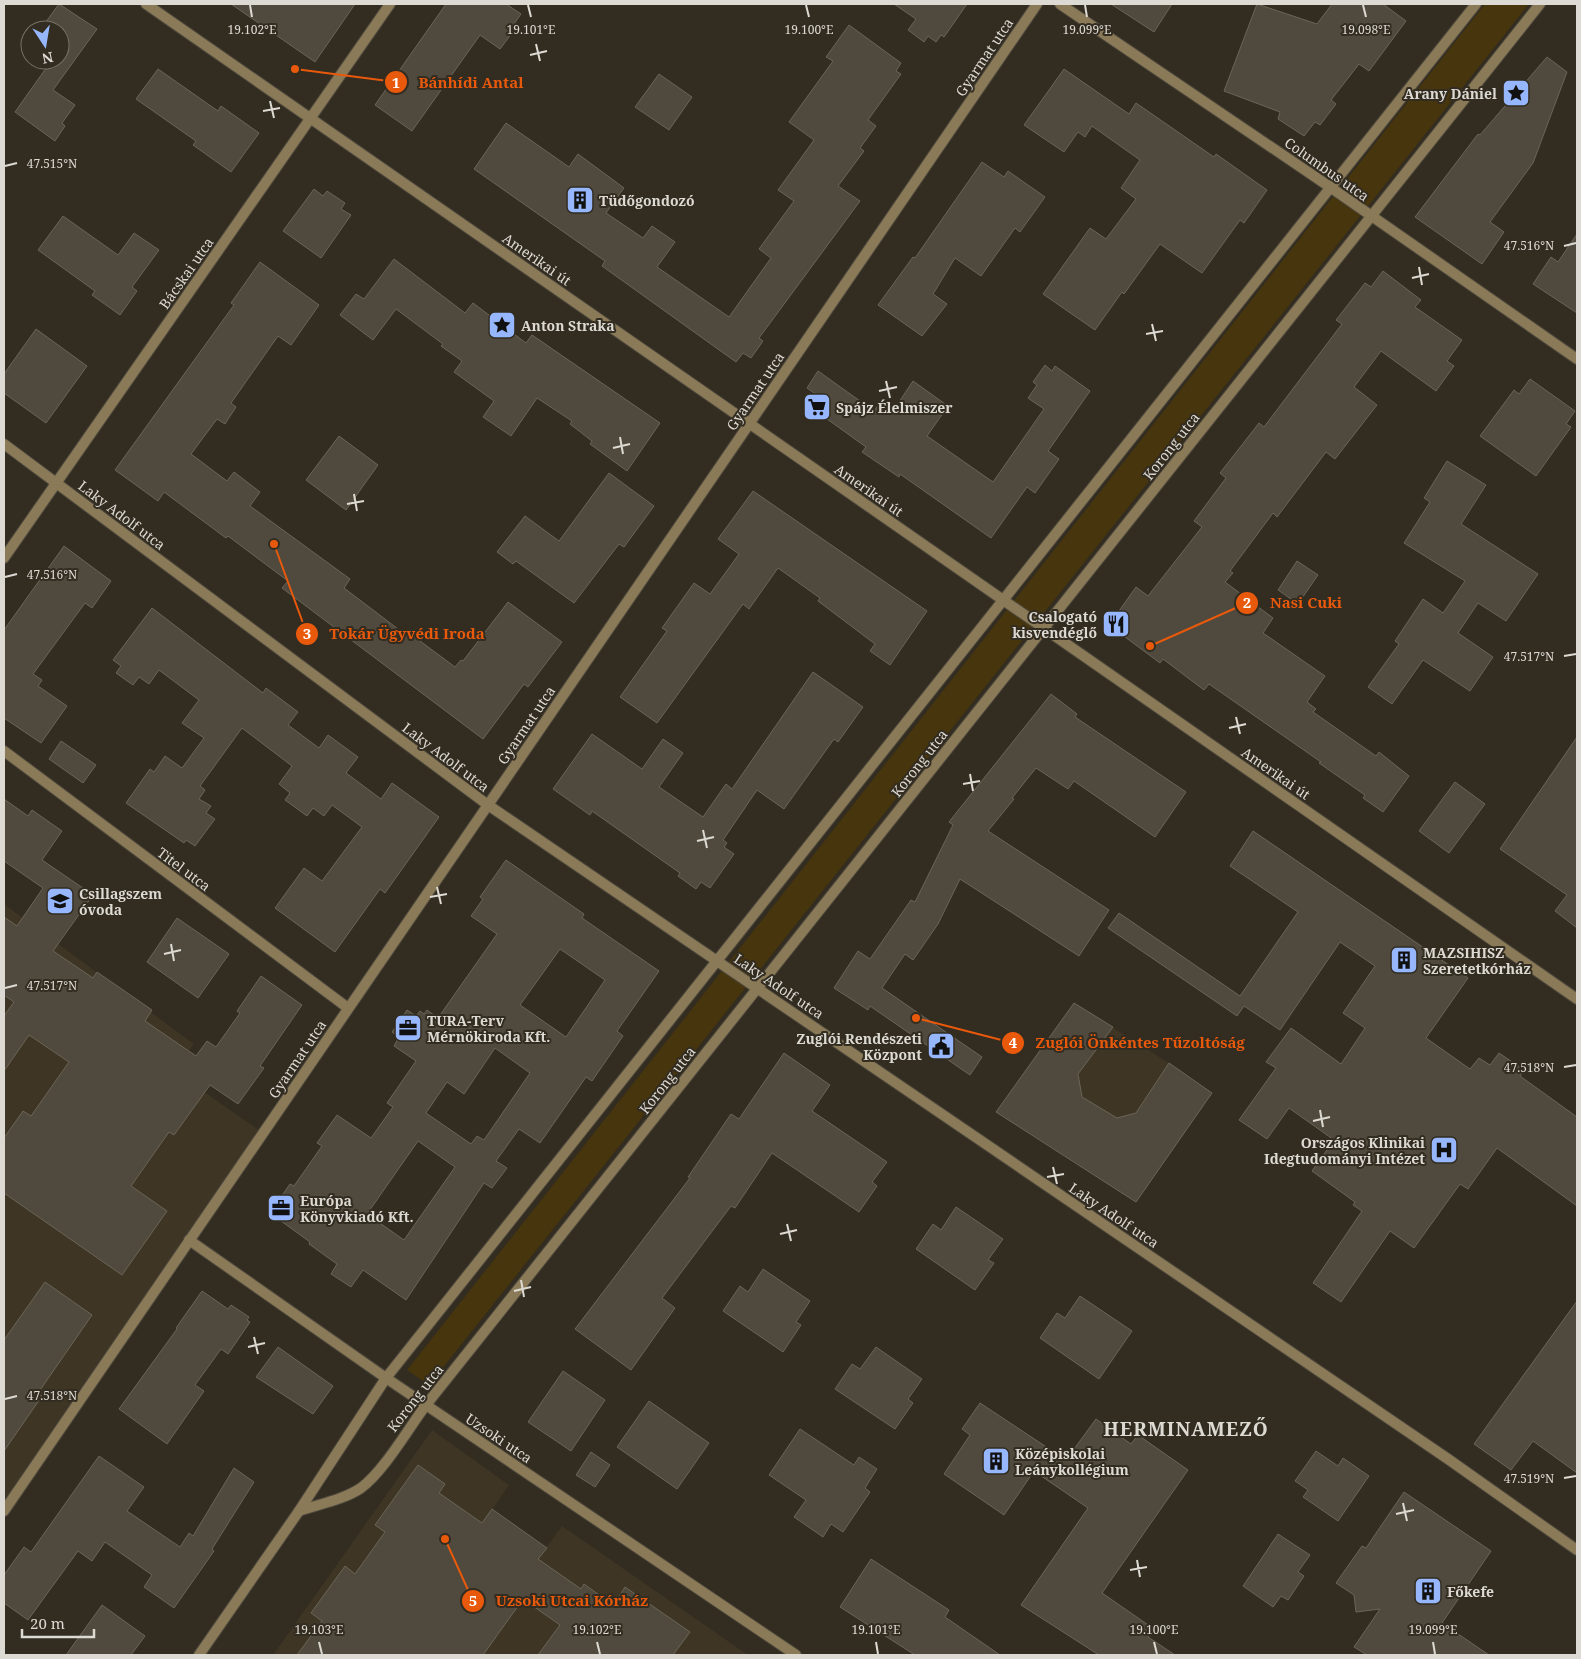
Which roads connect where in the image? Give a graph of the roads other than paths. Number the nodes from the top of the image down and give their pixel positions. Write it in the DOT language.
graph roads {
  1 [pos="146,4"];
  2 [pos="390,4"];
  3 [pos="1037,4"];
  4 [pos="1060,4"];
  5 [pos="1476,4"];
  6 [pos="1540,4"];
  7 [pos="310,118"];
  8 [pos="1330,187"];
  9 [pos="1371,216"];
  10 [pos="1577,359"];
  11 [pos="749,424"];
  12 [pos="4,444"];
  13 [pos="56,483"];
  14 [pos="4,558"];
  15 [pos="1003,600"];
  16 [pos="1043,628"];
  17 [pos="4,751"];
  18 [pos="488,805"];
  19 [pos="717,960"];
  20 [pos="758,988"];
  21 [pos="1577,999"];
  22 [pos="348,1008"];
  23 [pos="189,1240"];
  24 [pos="386,1378"];
  25 [pos="426,1405"];
  26 [pos="4,1511"];
  27 [pos="298,1511"];
  28 [pos="1577,1550"];
  29 [pos="199,1655"];
  30 [pos="796,1655"];
  1 -- 7 [label="street, Amerikai út"];
  2 -- 7 [label="street, Bácskai utca"];
  3 -- 11 [label="street, Gyarmat utca"];
  4 -- 8 [label="street, Columbus utca"];
  5 -- 8 [label="street"];
  6 -- 9 [label="street, Korong utca"];
  7 -- 11 [label="street, Amerikai út"];
  7 -- 13 [label="street, Bácskai utca"];
  8 -- 9 [label="street, Columbus utca"];
  8 -- 15 [label="street"];
  9 -- 10 [label="street, Columbus utca"];
  9 -- 16 [label="street, Korong utca"];
  11 -- 15 [label="street, Amerikai út"];
  11 -- 18 [label="street, Gyarmat utca"];
  12 -- 13 [label="street, Laky Adolf utca"];
  13 -- 14 [label="street, Bácskai utca"];
  13 -- 18 [label="street, Laky Adolf utca"];
  15 -- 16 [label="street, Amerikai út"];
  15 -- 19 [label="street"];
  16 -- 20 [label="street, Korong utca"];
  16 -- 21 [label="street, Amerikai út"];
  17 -- 22 [label="street, Titel utca"];
  18 -- 19 [label="street, Laky Adolf utca"];
  18 -- 22 [label="street, Gyarmat utca"];
  19 -- 20 [label="street, Laky Adolf utca"];
  19 -- 24 [label="street"];
  20 -- 25 [label="street, Korong utca"];
  20 -- 28 [label="street, Laky Adolf utca"];
  22 -- 23 [label="street, Gyarmat utca"];
  23 -- 24 [label="street, Uzsoki utca"];
  23 -- 26 [label="street, Gyarmat utca"];
  24 -- 25 [label="street, Uzsoki utca"];
  24 -- 27 [label="street"];
  25 -- 27 [label="street, Korong utca"];
  25 -- 30 [label="street, Uzsoki utca"];
  27 -- 29 [label="street"];
}
